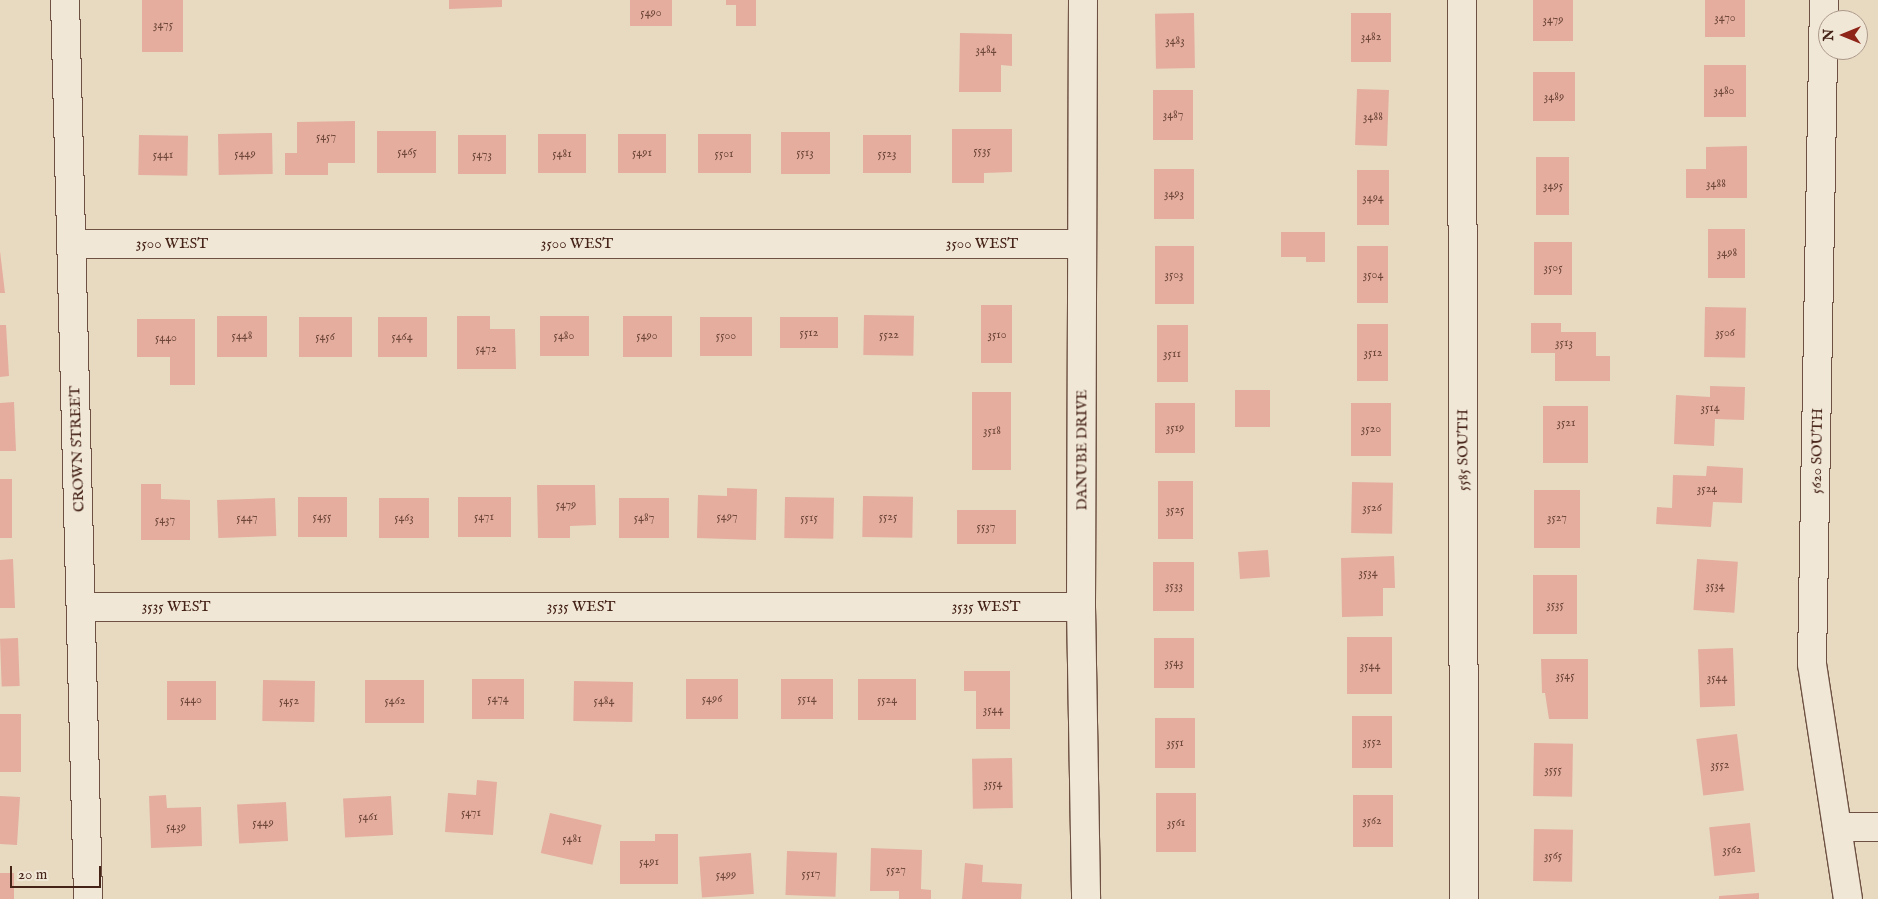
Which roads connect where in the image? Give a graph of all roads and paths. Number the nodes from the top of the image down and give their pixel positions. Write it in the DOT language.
graph roads {
  1 [pos="65,0"];
  2 [pos="1083,0"];
  3 [pos="1462,0"];
  4 [pos="1824,0"];
  5 [pos="71,244"];
  6 [pos="1082,244"];
  7 [pos="81,607"];
  8 [pos="1081,607"];
  9 [pos="1837,827"];
  10 [pos="1878,827"];
  11 [pos="88,899"];
  12 [pos="1086,899"];
  13 [pos="1464,899"];
  14 [pos="1848,899"];
  1 -- 5 [label="street, CROWN STREET"];
  2 -- 6 [label="street, DANUBE DRIVE"];
  3 -- 13 [label="street, 5585 SOUTH"];
  4 -- 9 [label="street, 5620 SOUTH"];
  5 -- 6 [label="street, 3500 WEST"];
  5 -- 7 [label="street, CROWN STREET"];
  6 -- 8 [label="street, DANUBE DRIVE"];
  7 -- 8 [label="street, 3535 WEST"];
  7 -- 11 [label="street, CROWN STREET"];
  8 -- 12 [label="street, DANUBE DRIVE"];
  9 -- 10 [label="street"];
  9 -- 14 [label="street, 5620 SOUTH"];
}
